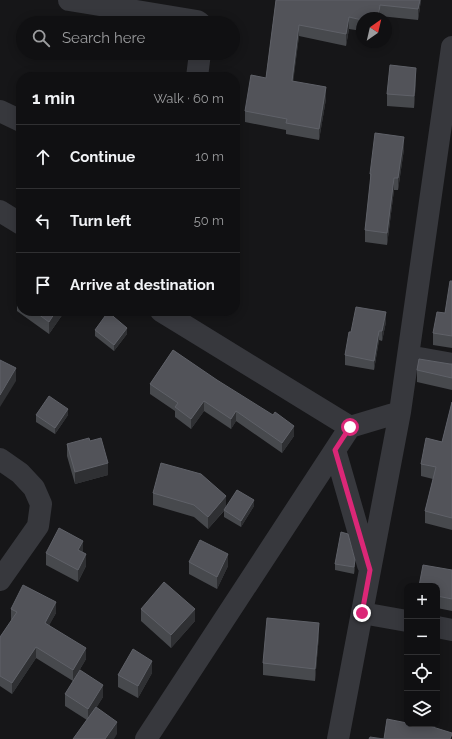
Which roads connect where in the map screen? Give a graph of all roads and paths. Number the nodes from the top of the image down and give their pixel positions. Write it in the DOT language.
graph roads {
  1 [pos="69,0"];
  2 [pos="167,16"];
  3 [pos="452,47"];
  4 [pos="199,60"];
  5 [pos="198,72"];
  6 [pos="0,111"];
  7 [pos="447,115"];
  8 [pos="16,119"];
  9 [pos="0,211"];
  10 [pos="16,221"];
  11 [pos="179,317"];
  12 [pos="408,356"];
  13 [pos="452,364"];
  14 [pos="400,412"];
  15 [pos="350,427"];
  16 [pos="335,450"];
  17 [pos="0,459"];
  18 [pos="370,570"];
  19 [pos="0,580"];
  20 [pos="362,613"];
  21 [pos="404,620"];
  22 [pos="440,628"];
  23 [pos="452,630"];
  24 [pos="146,739"];
  25 [pos="338,739"];
  1 -- 2 [label="street"];
  3 -- 7 [label="street"];
  4 -- 5 [label="street"];
  6 -- 8 [label="street"];
  7 -- 12 [label="street"];
  9 -- 10 [label="street"];
  11 -- 15 [label="street"];
  12 -- 13 [label="street"];
  12 -- 14 [label="street"];
  14 -- 15 [label="street"];
  14 -- 18 [label="street"];
  15 -- 16 [label="street"];
  16 -- 18 [label="street"];
  16 -- 24 [label="street"];
  17 -- 19 [label="street"];
  18 -- 20 [label="street"];
  20 -- 21 [label="street"];
  20 -- 25 [label="street"];
  22 -- 23 [label="street"];
}
